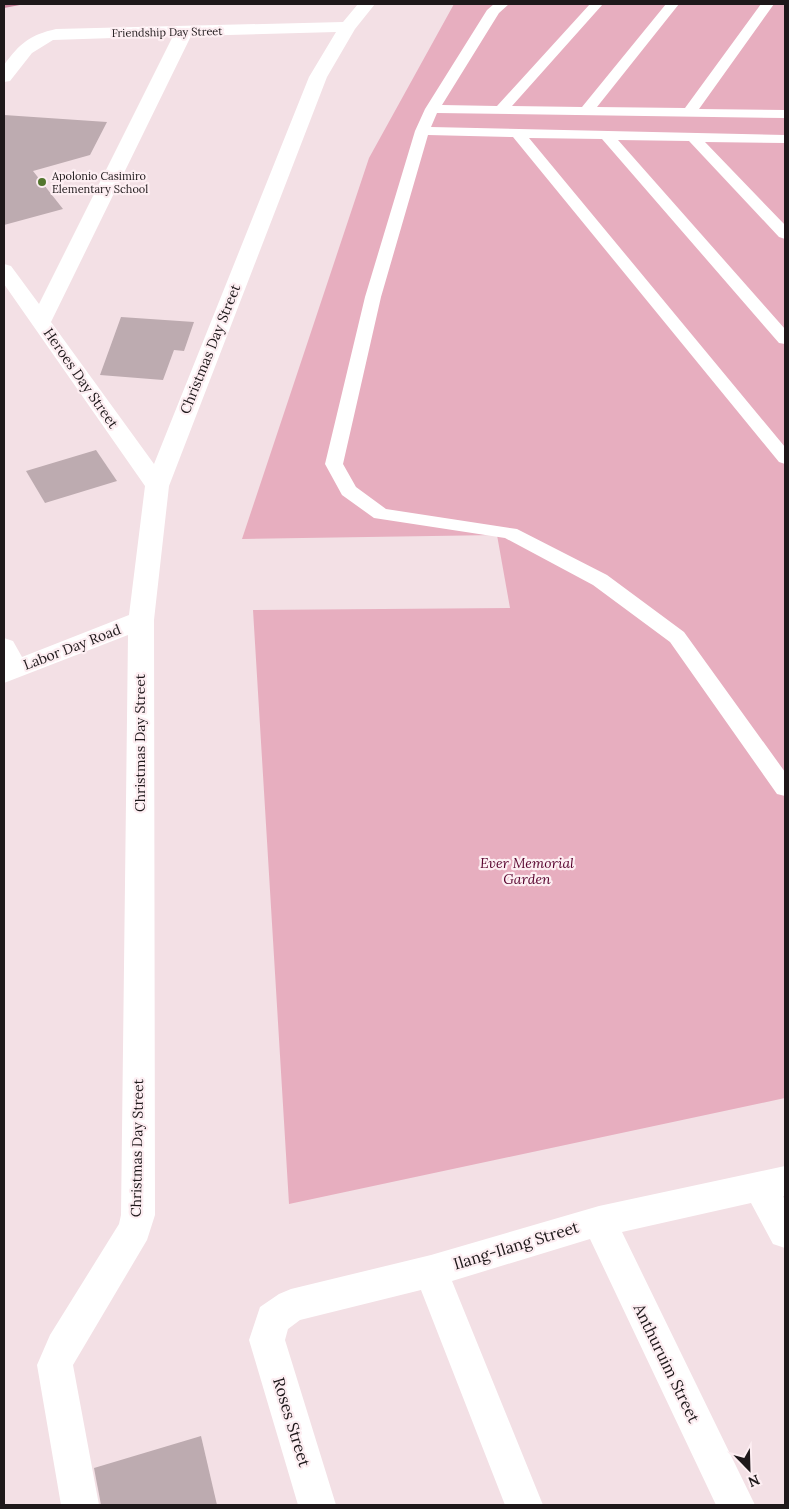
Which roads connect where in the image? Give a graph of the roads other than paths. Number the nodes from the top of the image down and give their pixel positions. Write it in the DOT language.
graph roads {
  1 [pos="367,4"];
  2 [pos="502,4"];
  3 [pos="597,4"];
  4 [pos="673,4"];
  5 [pos="767,4"];
  6 [pos="348,27"];
  7 [pos="184,32"];
  8 [pos="4,76"];
  9 [pos="432,110"];
  10 [pos="501,110"];
  11 [pos="585,112"];
  12 [pos="689,113"];
  13 [pos="785,115"];
  14 [pos="422,131"];
  15 [pos="517,132"];
  16 [pos="606,136"];
  17 [pos="693,137"];
  18 [pos="783,141"];
  19 [pos="785,234"];
  20 [pos="4,270"];
  21 [pos="41,321"];
  22 [pos="785,339"];
  23 [pos="785,458"];
  24 [pos="156,486"];
  25 [pos="141,620"];
  26 [pos="8,663"];
  27 [pos="785,788"];
  28 [pos="772,1184"];
  29 [pos="598,1220"];
  30 [pos="785,1233"];
  31 [pos="431,1271"];
  32 [pos="268,1340"];
  33 [pos="80,1505"];
  34 [pos="317,1505"];
  35 [pos="524,1505"];
  36 [pos="736,1505"];
  1 -- 6 [label="street, Christmas Day Street"];
  2 -- 9 [label="lane"];
  3 -- 10 [label="lane"];
  4 -- 11 [label="lane"];
  5 -- 12 [label="lane"];
  6 -- 7 [label="street, Friendship Day Street"];
  6 -- 24 [label="street, Christmas Day Street"];
  7 -- 8 [label="street, Friendship Day Street"];
  7 -- 21 [label="street"];
  9 -- 10 [label="lane"];
  9 -- 14 [label="lane"];
  10 -- 11 [label="lane"];
  11 -- 12 [label="lane"];
  12 -- 13 [label="lane"];
  13 -- 18 [label="lane"];
  14 -- 15 [label="lane"];
  14 -- 27 [label="lane"];
  15 -- 16 [label="lane"];
  15 -- 23 [label="lane"];
  16 -- 17 [label="lane"];
  16 -- 22 [label="lane"];
  17 -- 18 [label="lane"];
  17 -- 19 [label="lane"];
  20 -- 21 [label="street, Heroes Day Street"];
  21 -- 24 [label="street, Heroes Day Street"];
  24 -- 25 [label="street, Christmas Day Street"];
  25 -- 26 [label="street, Labor Day Road"];
  25 -- 33 [label="street, Christmas Day Street"];
  28 -- 29 [label="street, Ilang-Ilang Street"];
  28 -- 30 [label="street"];
  29 -- 31 [label="street, Ilang-Ilang Street"];
  29 -- 36 [label="street, Anthuruim Street"];
  31 -- 32 [label="street, Ilang-Ilang Street"];
  31 -- 35 [label="street"];
  32 -- 34 [label="street, Roses Street"];
}
